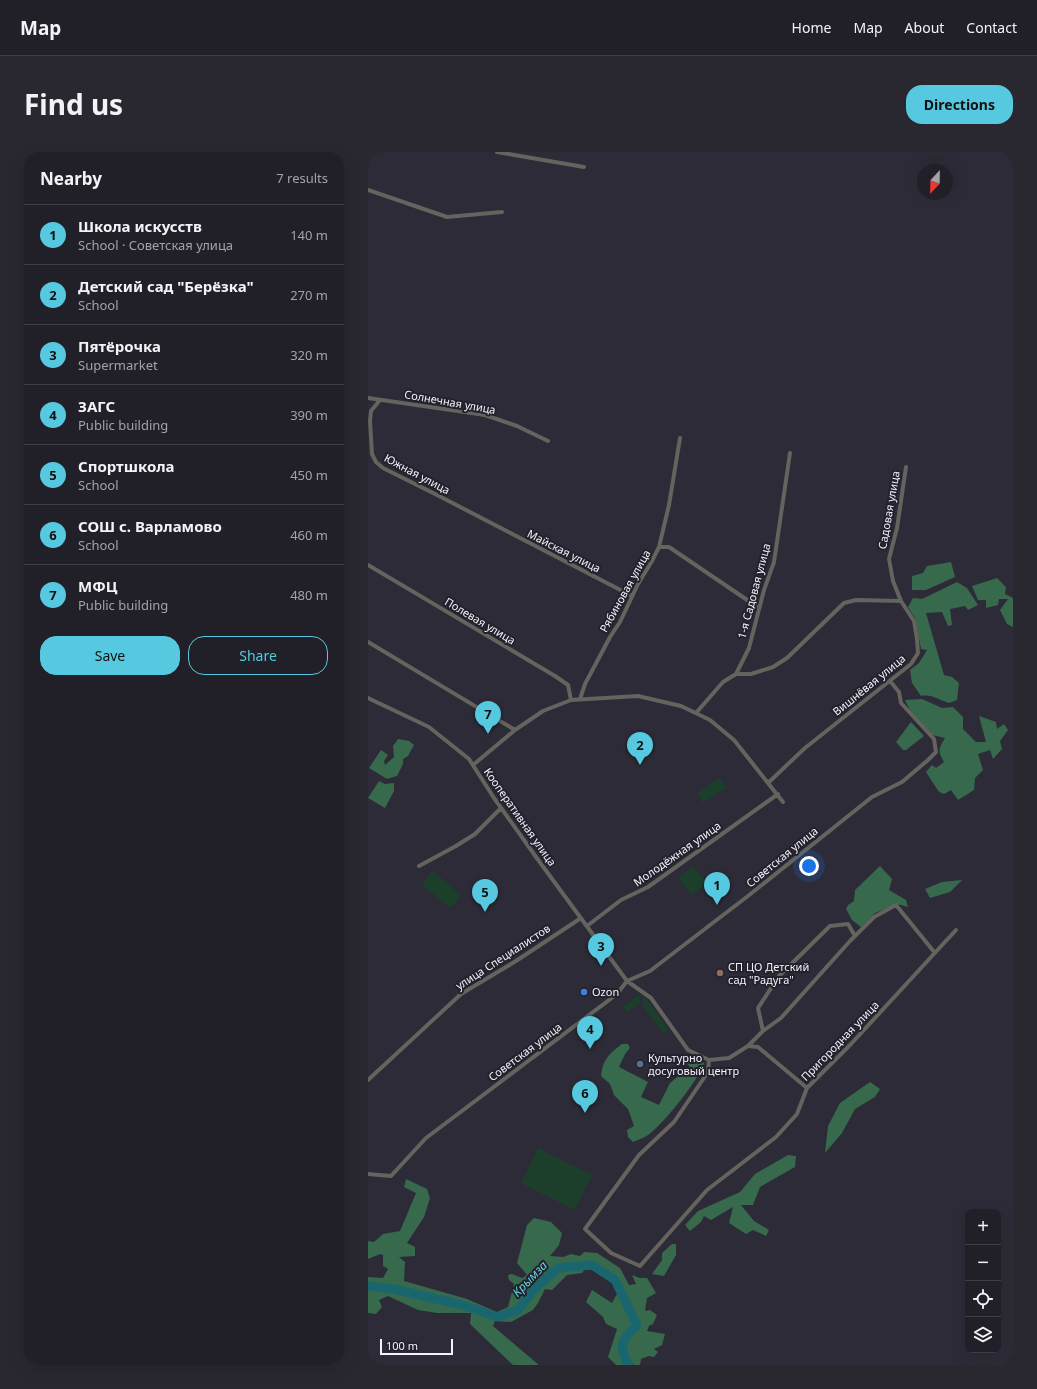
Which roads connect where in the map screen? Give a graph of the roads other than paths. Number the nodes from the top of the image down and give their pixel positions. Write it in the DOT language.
graph roads {
  1 [pos="497,152"];
  2 [pos="584,167"];
  3 [pos="368,190"];
  4 [pos="502,212"];
  5 [pos="368,398"];
  6 [pos="380,400"];
  7 [pos="680,438"];
  8 [pos="548,441"];
  9 [pos="790,453"];
  10 [pos="906,467"];
  11 [pos="488,521"];
  12 [pos="659,547"];
  13 [pos="368,565"];
  14 [pos="632,596"];
  15 [pos="901,601"];
  16 [pos="759,608"];
  17 [pos="368,642"];
  18 [pos="736,674"];
  19 [pos="890,680"];
  20 [pos="368,698"];
  21 [pos="571,700"];
  22 [pos="580,700"];
  23 [pos="696,713"];
  24 [pos="515,730"];
  25 [pos="473,765"];
  26 [pos="769,782"];
  27 [pos="778,794"];
  28 [pos="783,802"];
  29 [pos="501,808"];
  30 [pos="418,866"];
  31 [pos="580,918"];
  32 [pos="586,926"];
  33 [pos="956,930"];
  34 [pos="855,936"];
  35 [pos="935,953"];
  36 [pos="627,981"];
  37 [pos="763,1031"];
  38 [pos="748,1046"];
  39 [pos="709,1060"];
  40 [pos="368,1080"];
  41 [pos="806,1088"];
  42 [pos="368,1174"];
  1 -- 2 [label="street"];
  3 -- 4 [label="street"];
  5 -- 6 [label="street, Солнечная улица"];
  6 -- 8 [label="street, Солнечная улица"];
  6 -- 11 [label="street, Южная улица"];
  7 -- 12 [label="street, Рябиновая улица"];
  9 -- 16 [label="street, 1-я Садовая улица"];
  10 -- 15 [label="street, Садовая улица"];
  11 -- 14 [label="street, Майская улица"];
  12 -- 14 [label="street, Рябиновая улица"];
  12 -- 16 [label="street"];
  13 -- 21 [label="street, Полевая улица"];
  14 -- 22 [label="street, Рябиновая улица"];
  15 -- 18 [label="street"];
  15 -- 19 [label="street, Вишнёвая улица"];
  16 -- 18 [label="street, 1-я Садовая улица"];
  17 -- 24 [label="street"];
  18 -- 23 [label="street, 1-я Садовая улица"];
  19 -- 26 [label="street, Вишнёвая улица"];
  19 -- 36 [label="street, Советская улица"];
  20 -- 25 [label="street, Кооперативная улица"];
  21 -- 22 [label="street"];
  21 -- 24 [label="street"];
  22 -- 23 [label="street"];
  23 -- 26 [label="street"];
  24 -- 25 [label="street"];
  25 -- 29 [label="street, Кооперативная улица"];
  26 -- 27 [label="street"];
  27 -- 28 [label="street"];
  27 -- 32 [label="street, Молодёжная улица"];
  29 -- 30 [label="street"];
  29 -- 31 [label="street, Кооперативная улица"];
  31 -- 32 [label="street, Кооперативная улица"];
  31 -- 40 [label="street, улица Специалистов"];
  32 -- 36 [label="street, Кооперативная улица"];
  33 -- 35 [label="street, Пригородная улица"];
  34 -- 35 [label="street"];
  34 -- 37 [label="street"];
  34 -- 37 [label="street"];
  35 -- 41 [label="street, Пригородная улица"];
  36 -- 39 [label="street, Кооперативная улица"];
  36 -- 42 [label="street, Советская улица"];
  37 -- 38 [label="street"];
  38 -- 39 [label="street"];
  38 -- 41 [label="street"];
  39 -- 41 [label="street, Пригородная улица"];
}
